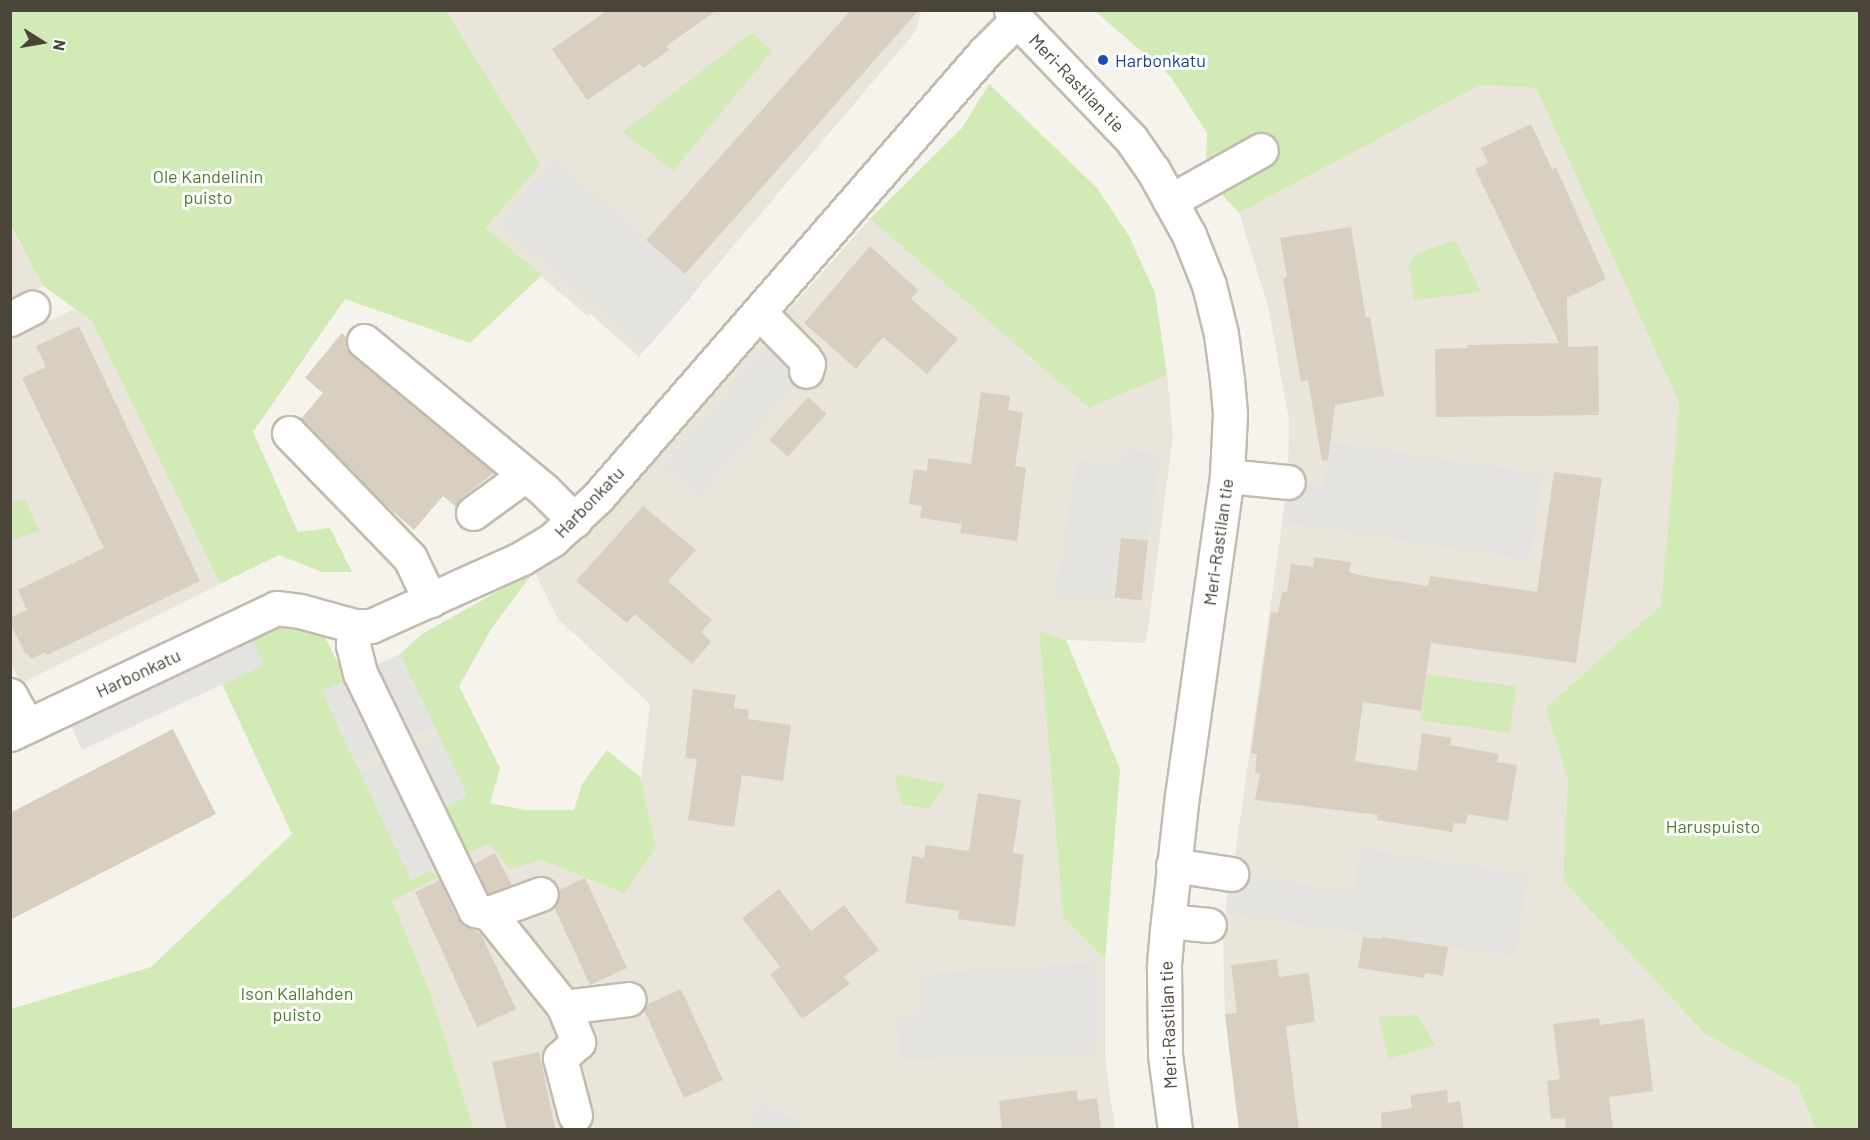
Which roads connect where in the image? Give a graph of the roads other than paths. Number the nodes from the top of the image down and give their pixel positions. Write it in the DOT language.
graph roads {
  1 [pos="1010,14"];
  2 [pos="1261,150"];
  3 [pos="1170,201"];
  4 [pos="759,312"];
  5 [pos="364,340"];
  6 [pos="806,372"];
  7 [pos="289,433"];
  8 [pos="525,475"];
  9 [pos="1227,476"];
  10 [pos="1288,482"];
  11 [pos="473,513"];
  12 [pos="575,521"];
  13 [pos="430,600"];
  14 [pos="355,626"];
  15 [pos="10,695"];
  16 [pos="19,730"];
  17 [pos="1173,866"];
  18 [pos="1231,874"];
  19 [pos="541,894"];
  20 [pos="489,913"];
  21 [pos="1168,921"];
  22 [pos="1209,925"];
  23 [pos="628,999"];
  24 [pos="564,1007"];
  25 [pos="575,1115"];
  26 [pos="1174,1130"];
  1 -- 3 [label="street, Meri-Rastilan tie"];
  1 -- 4 [label="street, Harbonkatu"];
  2 -- 3 [label="street"];
  3 -- 9 [label="street, Meri-Rastilan tie"];
  4 -- 6 [label="street"];
  4 -- 12 [label="street, Harbonkatu"];
  5 -- 8 [label="street"];
  7 -- 13 [label="street"];
  8 -- 11 [label="street"];
  8 -- 12 [label="street"];
  9 -- 10 [label="street"];
  9 -- 17 [label="street, Meri-Rastilan tie"];
  12 -- 13 [label="street, Harbonkatu"];
  13 -- 14 [label="street, Harbonkatu"];
  14 -- 16 [label="street, Harbonkatu"];
  14 -- 20 [label="street"];
  15 -- 16 [label="street"];
  17 -- 18 [label="street"];
  17 -- 21 [label="street, Meri-Rastilan tie"];
  19 -- 20 [label="street"];
  20 -- 24 [label="street"];
  21 -- 22 [label="street"];
  21 -- 26 [label="street, Meri-Rastilan tie"];
  23 -- 24 [label="street"];
  24 -- 25 [label="street"];
}
